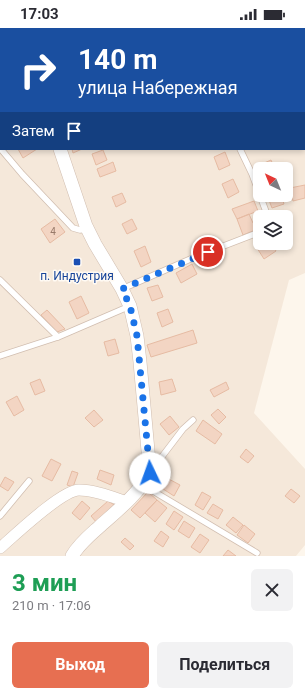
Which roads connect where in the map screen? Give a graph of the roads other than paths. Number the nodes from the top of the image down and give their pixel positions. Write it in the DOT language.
graph roads {
  1 [pos="2,150"];
  2 [pos="60,150"];
  3 [pos="240,150"];
  4 [pos="265,210"];
  5 [pos="88,229"];
  6 [pos="253,235"];
  7 [pos="0,280"];
  8 [pos="122,289"];
  9 [pos="130,306"];
  10 [pos="58,337"];
  11 [pos="0,356"];
  12 [pos="193,420"];
  13 [pos="150,473"];
  14 [pos="29,481"];
  15 [pos="143,485"];
  16 [pos="127,502"];
  17 [pos="0,516"];
  18 [pos="0,548"];
  19 [pos="257,553"];
  20 [pos="72,556"];
  1 -- 5 [label="lane"];
  2 -- 5 [label="street"];
  3 -- 4 [label="lane"];
  5 -- 8 [label="street"];
  6 -- 8 [label="lane"];
  7 -- 10 [label="lane"];
  8 -- 9 [label="street"];
  9 -- 10 [label="lane"];
  9 -- 13 [label="street"];
  10 -- 11 [label="lane"];
  12 -- 13 [label="lane"];
  13 -- 15 [label="street"];
  14 -- 17 [label="lane"];
  15 -- 16 [label="street"];
  15 -- 19 [label="lane"];
  16 -- 18 [label="street"];
  16 -- 20 [label="street"];
}
